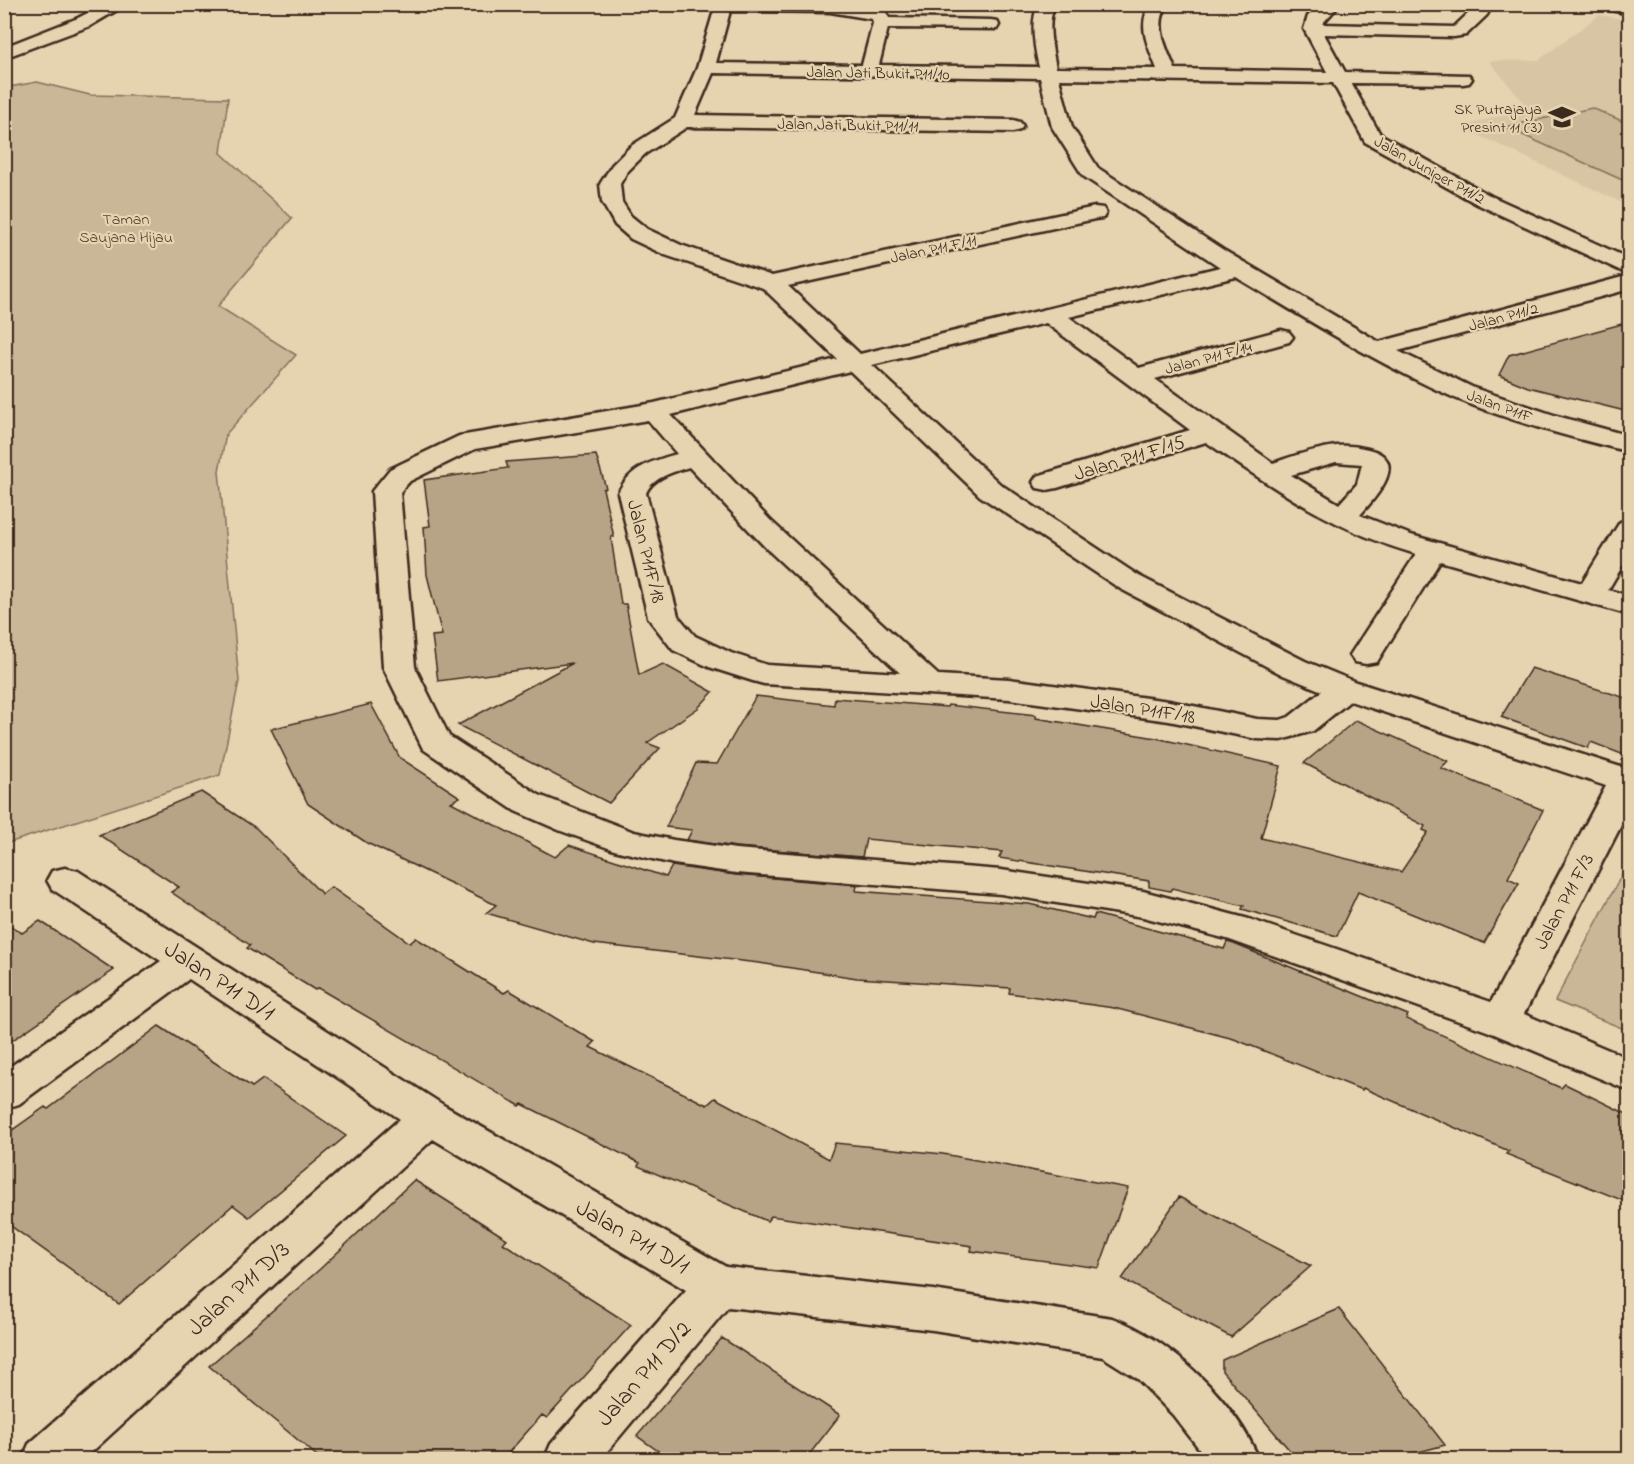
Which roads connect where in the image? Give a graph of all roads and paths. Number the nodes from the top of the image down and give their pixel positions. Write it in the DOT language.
graph roads {
  1 [pos="119,4"];
  2 [pos="1160,4"];
  3 [pos="1332,4"];
  4 [pos="1602,4"];
  5 [pos="724,5"];
  6 [pos="1042,6"];
  7 [pos="1629,9"];
  8 [pos="1482,11"];
  9 [pos="103,13"];
  10 [pos="881,23"];
  11 [pos="991,25"];
  12 [pos="1313,29"];
  13 [pos="4,34"];
  14 [pos="4,53"];
  15 [pos="706,69"];
  16 [pos="869,71"];
  17 [pos="1051,75"];
  18 [pos="1169,76"];
  19 [pos="1338,78"];
  20 [pos="1463,79"];
  21 [pos="683,122"];
  22 [pos="1013,126"];
  23 [pos="1095,213"];
  24 [pos="1629,268"];
  25 [pos="1239,269"];
  26 [pos="1629,282"];
  27 [pos="771,283"];
  28 [pos="1051,315"];
  29 [pos="1281,337"];
  30 [pos="1377,350"];
  31 [pos="855,362"];
  32 [pos="1135,377"];
  33 [pos="654,411"];
  34 [pos="1210,432"];
  35 [pos="1629,444"];
  36 [pos="694,457"];
  37 [pos="1269,473"];
  38 [pos="1047,482"];
  39 [pos="1343,517"];
  40 [pos="1629,528"];
  41 [pos="1433,550"];
  42 [pos="1590,595"];
  43 [pos="1629,606"];
  44 [pos="1366,655"];
  45 [pos="928,683"];
  46 [pos="1345,689"];
  47 [pos="1628,782"];
  48 [pos="65,880"];
  49 [pos="189,960"];
  50 [pos="1501,1021"];
  51 [pos="1629,1076"];
  52 [pos="4,1092"];
  53 [pos="430,1118"];
  54 [pos="718,1286"];
  55 [pos="47,1460"];
  56 [pos="569,1460"];
  57 [pos="1234,1460"];
  1 -- 9 [label="street"];
  2 -- 18 [label="street"];
  3 -- 12 [label="street"];
  4 -- 7 [label="street"];
  5 -- 10 [label="street"];
  5 -- 15 [label="street"];
  6 -- 17 [label="street, Jalan P11F"];
  8 -- 12 [label="street"];
  9 -- 13 [label="street"];
  9 -- 14 [label="street"];
  10 -- 11 [label="street"];
  10 -- 16 [label="street"];
  12 -- 19 [label="street, Jalan Juniper P11/2"];
  15 -- 16 [label="street, Jalan Jati Bukit P11/10"];
  15 -- 21 [label="street"];
  16 -- 17 [label="street, Jalan Jati Bukit P11/10"];
  17 -- 18 [label="street, Jalan Jati Bukit P11/10"];
  17 -- 25 [label="street, Jalan P11F"];
  18 -- 19 [label="street, Jalan Jati Bukit P11/10"];
  19 -- 20 [label="street, Jalan Jati Bukit P11/10"];
  19 -- 24 [label="street, Jalan Juniper P11/2"];
  21 -- 22 [label="street, Jalan Jati Bukit P11/11"];
  21 -- 27 [label="street"];
  23 -- 27 [label="street, Jalan P11 F/11"];
  25 -- 28 [label="street"];
  25 -- 30 [label="street, Jalan P11F"];
  26 -- 30 [label="street, Jalan P11/2"];
  27 -- 31 [label="street"];
  28 -- 31 [label="street"];
  28 -- 32 [label="street"];
  29 -- 32 [label="street, Jalan P11 F/14"];
  30 -- 35 [label="street, Jalan P11F"];
  31 -- 33 [label="street"];
  31 -- 46 [label="street"];
  32 -- 34 [label="street"];
  33 -- 36 [label="street"];
  33 -- 50 [label="street"];
  34 -- 37 [label="street"];
  34 -- 38 [label="street, Jalan P11 F/15"];
  36 -- 45 [label="street"];
  36 -- 45 [label="street, Jalan P11F/18"];
  37 -- 39 [label="street"];
  37 -- 39 [label="street"];
  39 -- 41 [label="street"];
  40 -- 42 [label="street"];
  41 -- 42 [label="street"];
  41 -- 44 [label="street"];
  42 -- 43 [label="street"];
  45 -- 46 [label="street, Jalan P11F/18"];
  46 -- 47 [label="street"];
  47 -- 50 [label="street, Jalan P11 F/3"];
  48 -- 49 [label="street, Jalan P11 D/1"];
  49 -- 52 [label="street"];
  49 -- 53 [label="street, Jalan P11 D/1"];
  50 -- 51 [label="street"];
  53 -- 54 [label="street, Jalan P11 D/1"];
  53 -- 55 [label="street, Jalan P11 D/3"];
  54 -- 56 [label="street, Jalan P11 D/2"];
  54 -- 57 [label="street, Jalan P11 D/1"];
}
